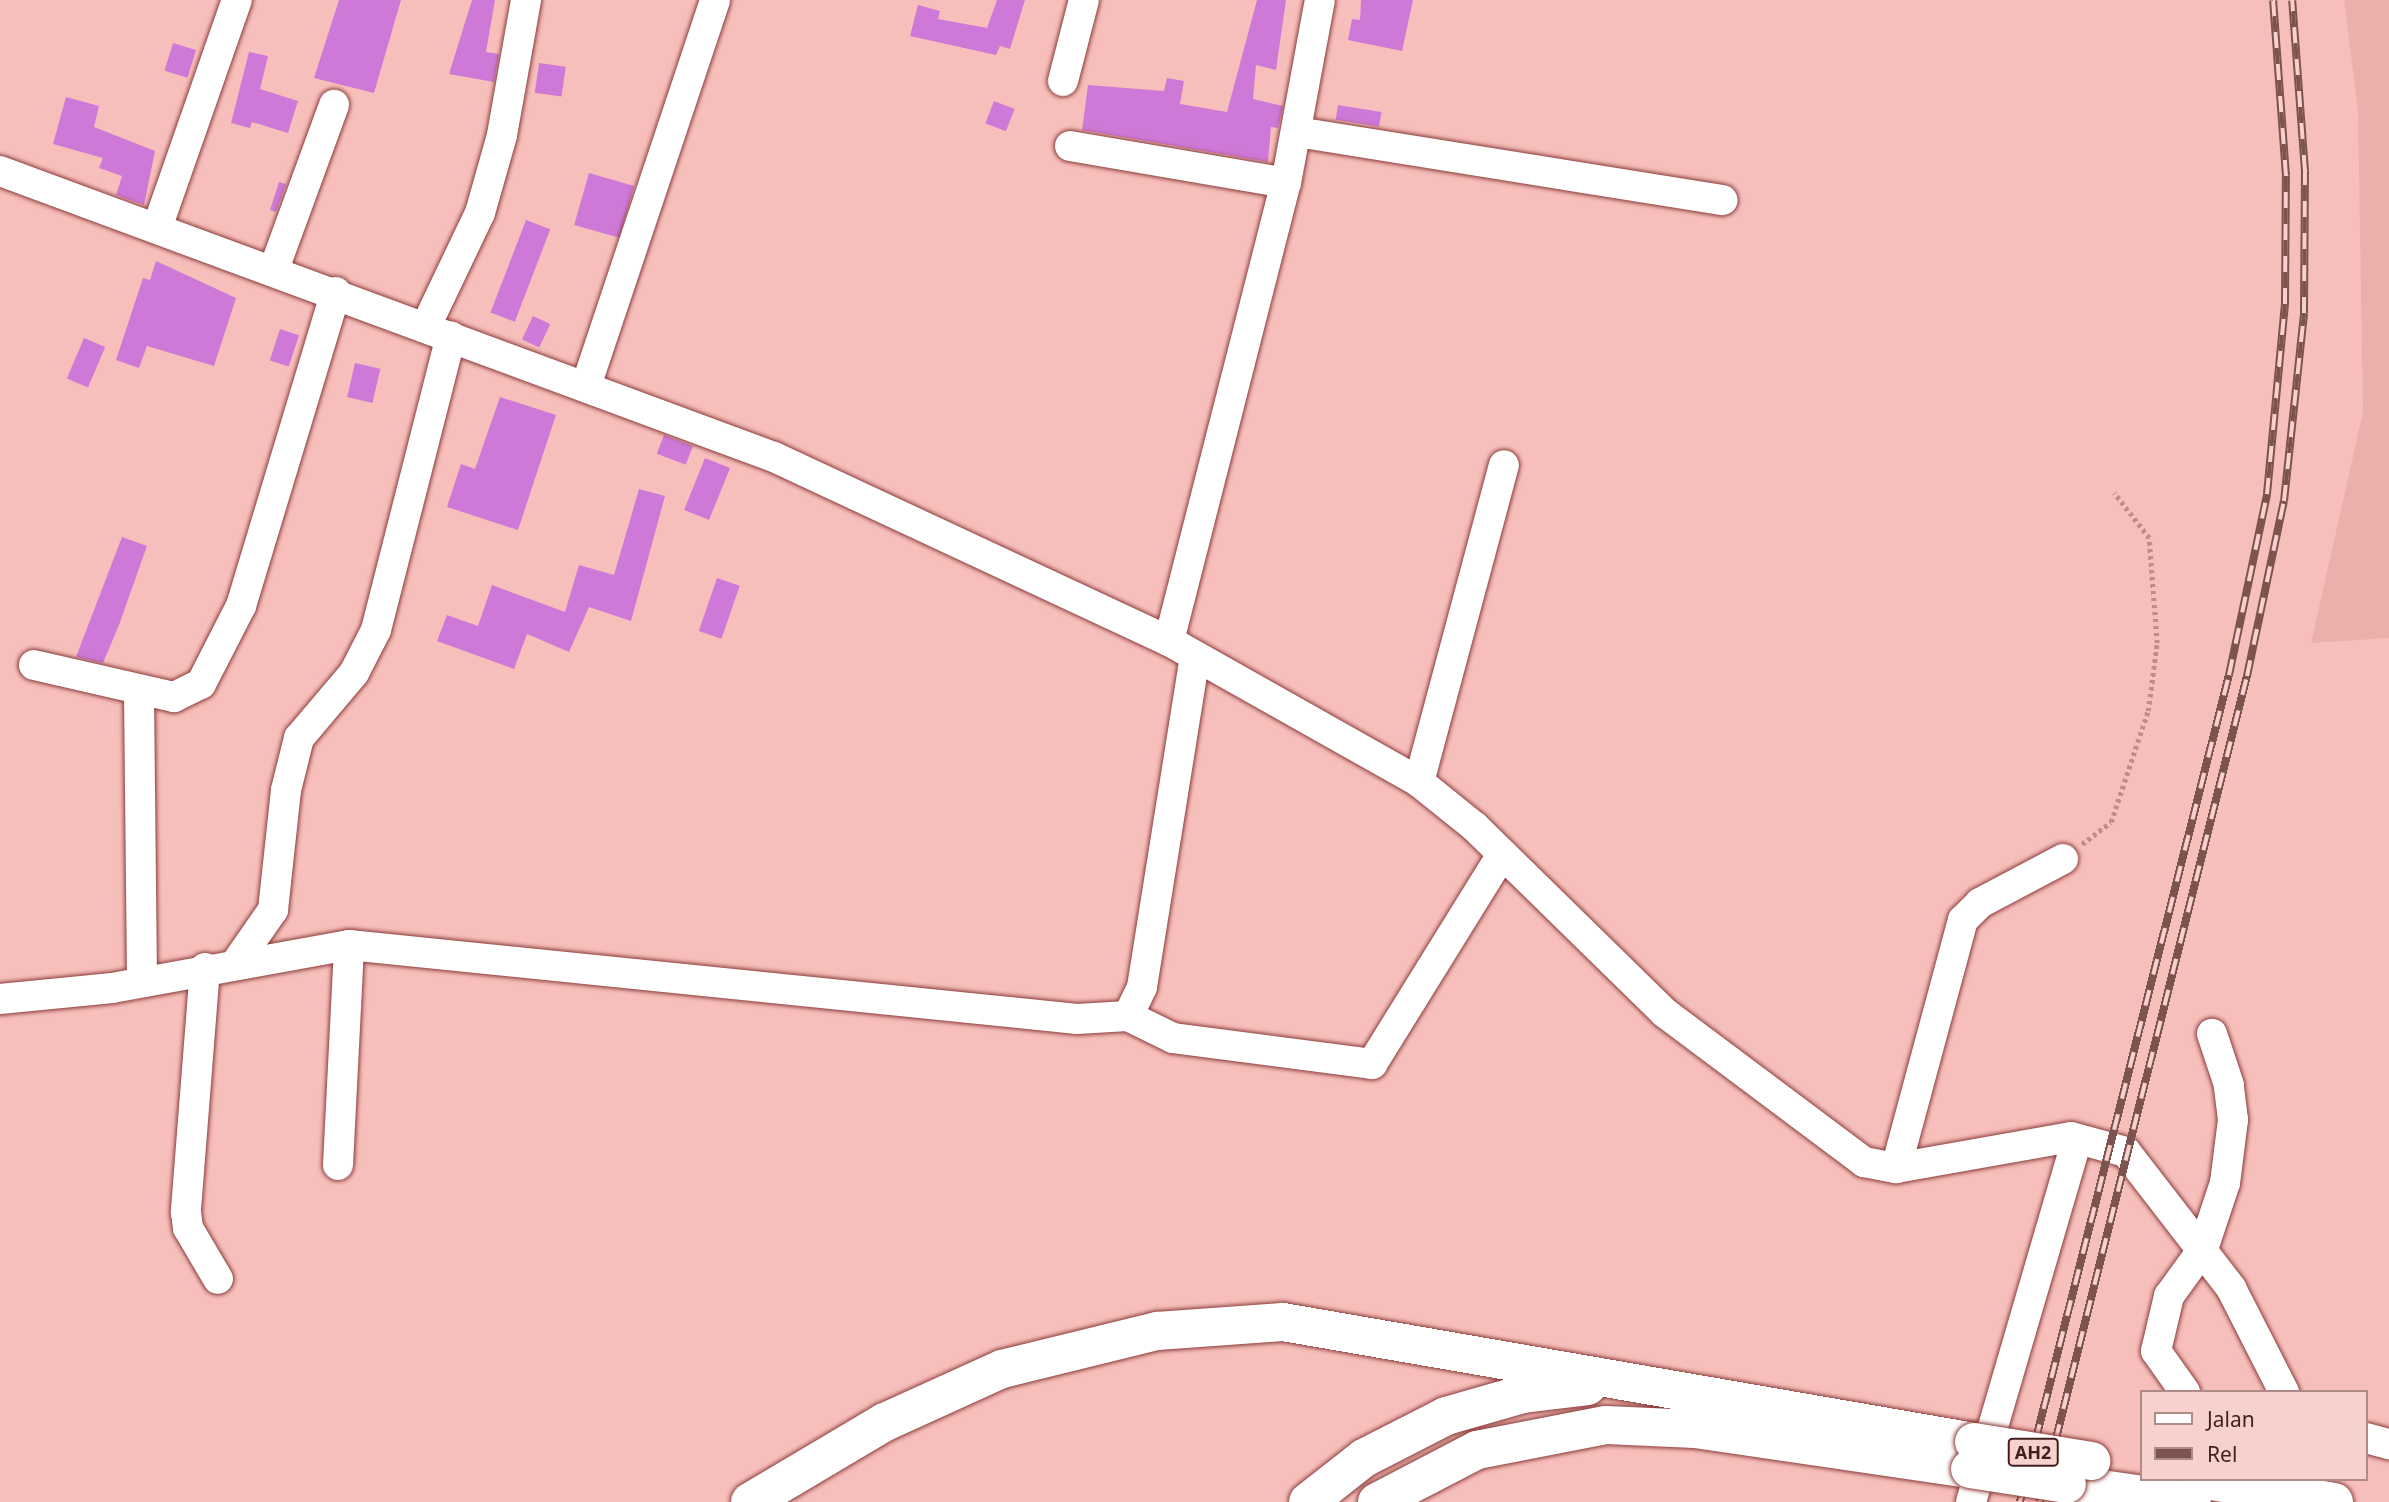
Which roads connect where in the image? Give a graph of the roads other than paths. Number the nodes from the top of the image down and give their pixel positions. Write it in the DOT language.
graph roads {
  1 [pos="237,0"];
  2 [pos="526,0"];
  3 [pos="715,0"];
  4 [pos="1084,0"];
  5 [pos="1320,0"];
  6 [pos="1063,81"];
  7 [pos="334,105"];
  8 [pos="1297,132"];
  9 [pos="1070,146"];
  10 [pos="0,171"];
  11 [pos="1286,183"];
  12 [pos="1723,200"];
  13 [pos="158,228"];
  14 [pos="274,269"];
  15 [pos="336,292"];
  16 [pos="439,331"];
  17 [pos="587,383"];
  18 [pos="1504,465"];
  19 [pos="1169,641"];
  20 [pos="1195,656"];
  21 [pos="34,665"];
  22 [pos="139,692"];
  23 [pos="1419,782"];
  24 [pos="1502,853"];
  25 [pos="2063,859"];
  26 [pos="349,945"];
  27 [pos="236,963"];
  28 [pos="205,968"];
  29 [pos="142,981"];
  30 [pos="0,999"];
  31 [pos="1128,1016"];
  32 [pos="2212,1034"];
  33 [pos="2077,1140"];
  34 [pos="338,1165"];
  35 [pos="1896,1168"];
  36 [pos="2203,1249"];
  37 [pos="218,1279"];
  38 [pos="2184,1390"];
  39 [pos="2283,1390"];
  40 [pos="1729,1400"];
  41 [pos="2368,1439"];
  42 [pos="2389,1444"];
  43 [pos="2140,1469"];
  44 [pos="1972,1471"];
  45 [pos="2089,1474"];
  46 [pos="2212,1481"];
  47 [pos="750,1502"];
  48 [pos="1308,1502"];
  49 [pos="1377,1502"];
  50 [pos="2192,1502"];
  51 [pos="2334,1502"];
  1 -- 13 [label="street"];
  2 -- 16 [label="street"];
  3 -- 17 [label="street"];
  4 -- 6 [label="street"];
  5 -- 8 [label="street"];
  7 -- 14 [label="street"];
  8 -- 11 [label="street"];
  8 -- 12 [label="street"];
  9 -- 11 [label="street"];
  10 -- 13 [label="street"];
  11 -- 19 [label="street"];
  13 -- 14 [label="street"];
  14 -- 15 [label="street"];
  15 -- 16 [label="street"];
  15 -- 22 [label="street"];
  16 -- 17 [label="street"];
  16 -- 27 [label="street"];
  17 -- 19 [label="street"];
  18 -- 23 [label="street"];
  19 -- 20 [label="street"];
  20 -- 23 [label="street"];
  20 -- 31 [label="street"];
  21 -- 22 [label="street"];
  22 -- 29 [label="street"];
  23 -- 24 [label="street"];
  24 -- 31 [label="street"];
  24 -- 35 [label="street"];
  25 -- 35 [label="street"];
  26 -- 27 [label="street"];
  26 -- 31 [label="street"];
  26 -- 34 [label="street"];
  27 -- 28 [label="street"];
  28 -- 29 [label="street"];
  28 -- 37 [label="street"];
  29 -- 30 [label="street"];
  32 -- 36 [label="street"];
  33 -- 35 [label="street"];
  33 -- 36 [label="street"];
  33 -- 44 [label="street"];
  36 -- 38 [label="street"];
  36 -- 39 [label="street"];
  40 -- 44 [label="highway"];
  40 -- 47 [label="highway"];
  40 -- 48 [label="highway"];
  41 -- 42 [label="street"];
  43 -- 45 [label="highway"];
  44 -- 45 [label="highway, bridge"];
  44 -- 49 [label="highway"];
  45 -- 50 [label="highway"];
  46 -- 51 [label="highway"];
}
